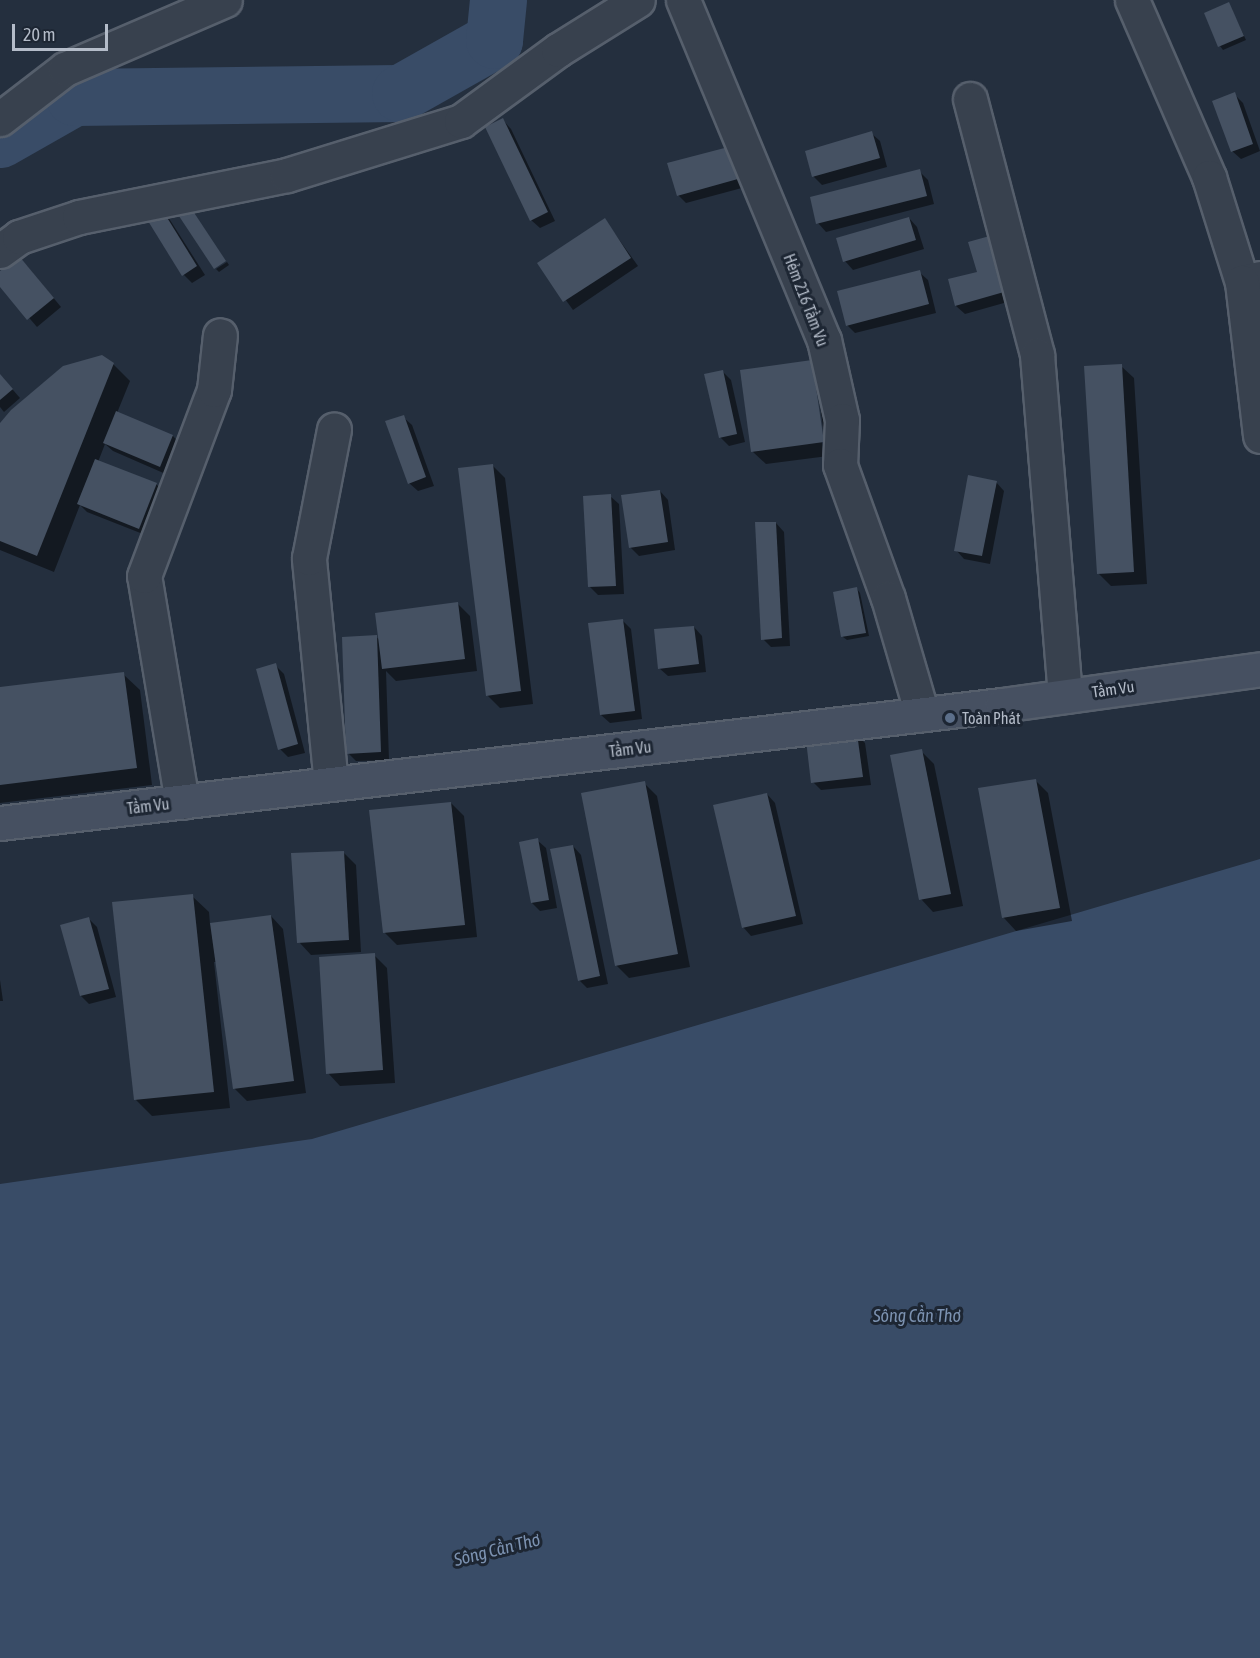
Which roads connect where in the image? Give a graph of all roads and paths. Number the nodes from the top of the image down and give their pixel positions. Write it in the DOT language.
graph roads {
  1 [pos="225,0"];
  2 [pos="638,0"];
  3 [pos="683,0"];
  4 [pos="1132,0"];
  5 [pos="970,99"];
  6 [pos="0,119"];
  7 [pos="0,251"];
  8 [pos="1251,280"];
  9 [pos="220,335"];
  10 [pos="334,429"];
  11 [pos="1260,436"];
  12 [pos="1260,669"];
  13 [pos="1065,696"];
  14 [pos="922,714"];
  15 [pos="332,784"];
  16 [pos="182,802"];
  17 [pos="0,824"];
  1 -- 6 [label="street"];
  2 -- 7 [label="street"];
  3 -- 14 [label="street, Hẻm 216 Tầm Vu"];
  4 -- 8 [label="street"];
  5 -- 13 [label="street"];
  8 -- 11 [label="street"];
  9 -- 16 [label="street"];
  10 -- 15 [label="street"];
  12 -- 13 [label="street, Tầm Vu"];
  13 -- 14 [label="street, Tầm Vu"];
  14 -- 15 [label="street, Tầm Vu"];
  15 -- 16 [label="street, Tầm Vu"];
  16 -- 17 [label="street, Tầm Vu"];
}
